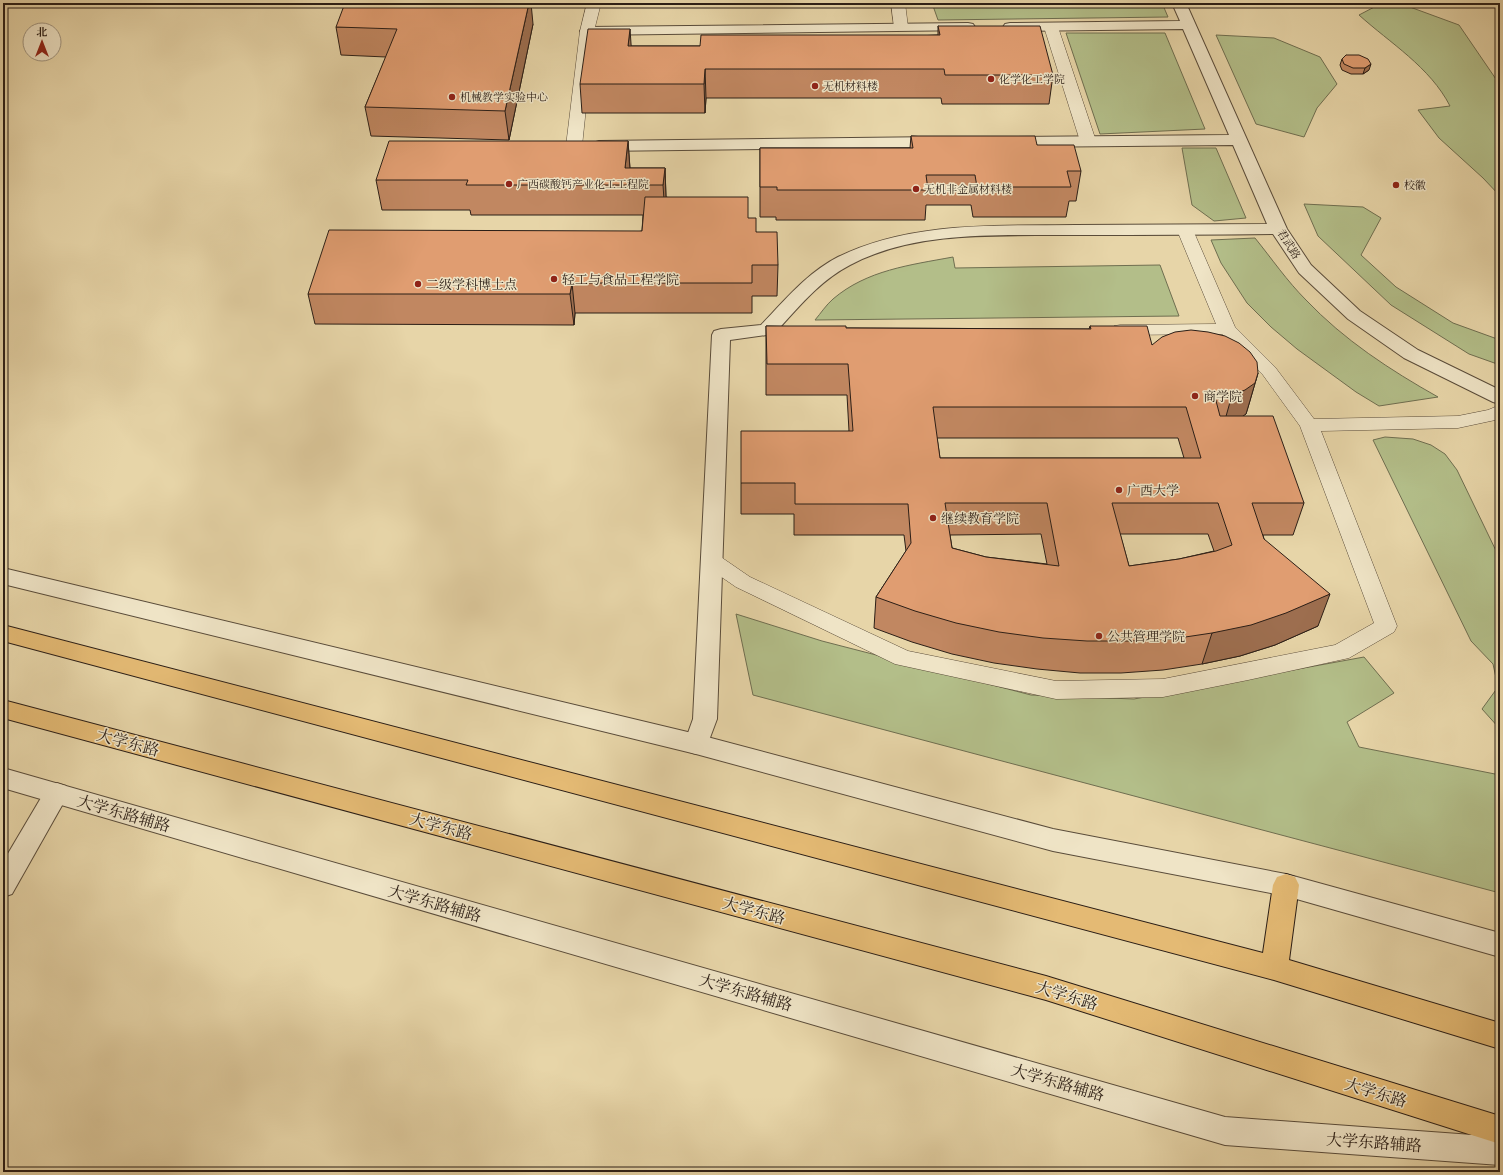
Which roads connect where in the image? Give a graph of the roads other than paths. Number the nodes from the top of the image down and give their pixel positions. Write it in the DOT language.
graph roads {
  1 [pos="594,3"];
  2 [pos="898,3"];
  3 [pos="1179,3"];
  4 [pos="1189,25"];
  5 [pos="902,27"];
  6 [pos="980,27"];
  7 [pos="996,27"];
  8 [pos="1051,27"];
  9 [pos="588,31"];
  10 [pos="1239,140"];
  11 [pos="1088,141"];
  12 [pos="954,142"];
  13 [pos="993,142"];
  14 [pos="574,146"];
  15 [pos="1278,229"];
  16 [pos="1185,230"];
  17 [pos="1227,329"];
  18 [pos="767,330"];
  19 [pos="791,330"];
  20 [pos="1100,330"];
  21 [pos="1500,398"];
  22 [pos="1500,411"];
  23 [pos="1309,425"];
  24 [pos="710,560"];
  25 [pos="3,576"];
  26 [pos="3,633"];
  27 [pos="3,709"];
  28 [pos="696,744"];
  29 [pos="3,778"];
  30 [pos="57,793"];
  31 [pos="1286,884"];
  32 [pos="3,886"];
  33 [pos="1500,945"];
  34 [pos="1274,968"];
  35 [pos="1500,1036"];
  36 [pos="1500,1130"];
  37 [pos="1500,1151"];
  1 -- 9 [label="lane"];
  2 -- 5 [label="lane"];
  3 -- 4 [label="street, 君武路"];
  4 -- 8 [label="street"];
  4 -- 10 [label="street, 君武路"];
  5 -- 6 [label="street"];
  5 -- 9 [label="street"];
  7 -- 8 [label="street"];
  8 -- 11 [label="lane"];
  9 -- 14 [label="lane"];
  10 -- 11 [label="street"];
  10 -- 15 [label="street, 君武路"];
  11 -- 13 [label="street"];
  12 -- 14 [label="street"];
  15 -- 16 [label="street"];
  15 -- 21 [label="street, 君武路"];
  16 -- 17 [label="lane"];
  16 -- 18 [label="street"];
  17 -- 20 [label="lane"];
  17 -- 23 [label="lane"];
  18 -- 19 [label="lane"];
  18 -- 24 [label="street"];
  22 -- 23 [label="lane"];
  23 -- 24 [label="lane"];
  24 -- 28 [label="street"];
  25 -- 28 [label="street"];
  26 -- 34 [label="main road"];
  27 -- 36 [label="main road, 大学东路"];
  28 -- 31 [label="street"];
  29 -- 30 [label="street, 大学东路辅路"];
  30 -- 32 [label="street"];
  30 -- 37 [label="street, 大学东路辅路"];
  31 -- 33 [label="street"];
  31 -- 34 [label="main road"];
  34 -- 35 [label="main road"];
}
